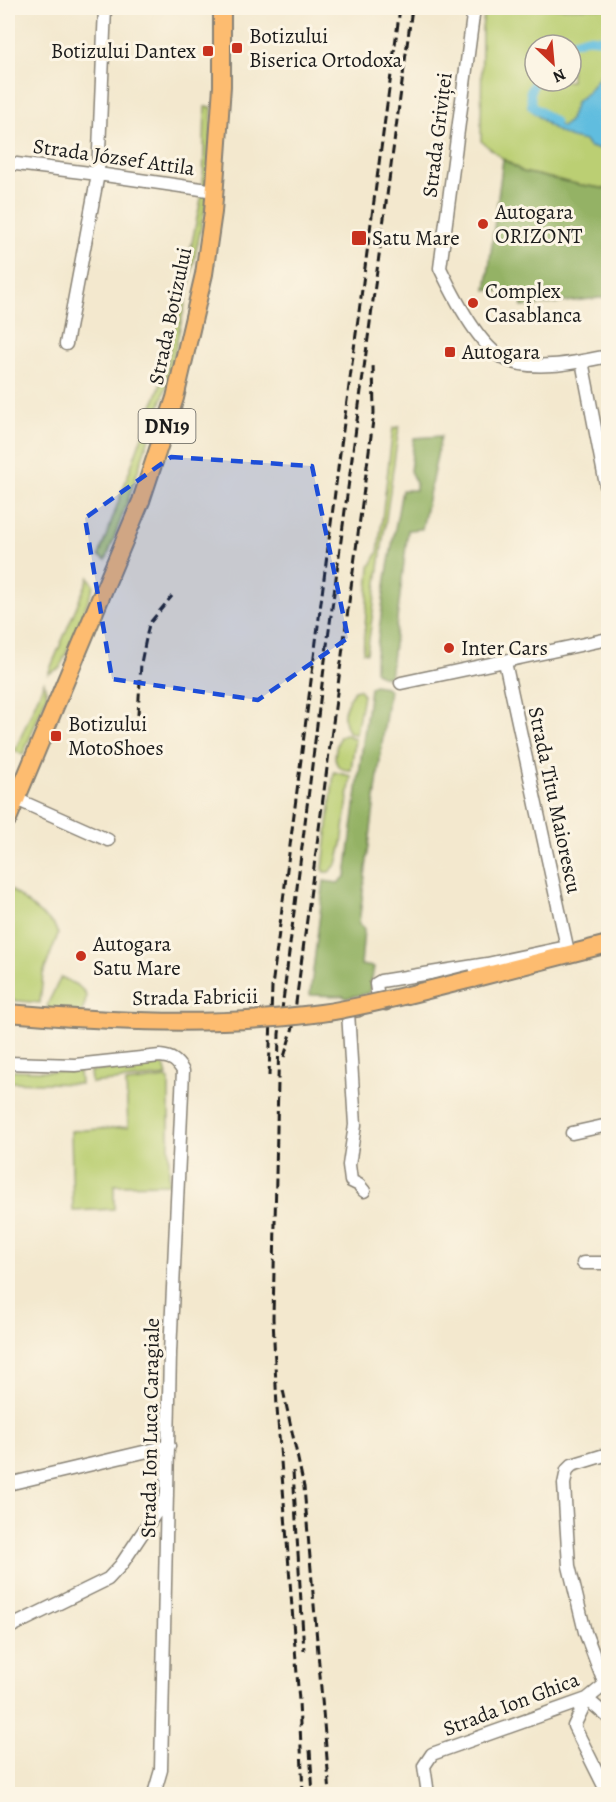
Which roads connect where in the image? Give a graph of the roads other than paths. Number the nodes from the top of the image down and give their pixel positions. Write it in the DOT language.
graph roads {
  1 [pos="105,8"];
  2 [pos="222,8"];
  3 [pos="474,8"];
  4 [pos="8,163"];
  5 [pos="98,174"];
  6 [pos="215,191"];
  7 [pos="66,344"];
  8 [pos="609,356"];
  9 [pos="582,361"];
  10 [pos="609,495"];
  11 [pos="609,639"];
  12 [pos="505,662"];
  13 [pos="401,682"];
  14 [pos="16,799"];
  15 [pos="8,819"];
  16 [pos="108,840"];
  17 [pos="609,937"];
  18 [pos="609,944"];
  19 [pos="567,947"];
  20 [pos="609,952"];
  21 [pos="387,1004"];
  22 [pos="8,1013"];
  23 [pos="8,1063"];
  24 [pos="609,1125"];
  25 [pos="572,1133"];
  26 [pos="364,1191"];
  27 [pos="583,1263"];
  28 [pos="609,1263"];
  29 [pos="169,1446"];
  30 [pos="609,1454"];
  31 [pos="8,1484"];
  32 [pos="167,1495"];
  33 [pos="8,1628"];
  34 [pos="607,1684"];
  35 [pos="587,1699"];
  36 [pos="609,1717"];
  37 [pos="154,1794"];
  38 [pos="429,1794"];
  39 [pos="609,1794"];
  1 -- 5 [label="street"];
  2 -- 6 [label="main road, Strada Botizului / DN19"];
  3 -- 9 [label="street, Strada Griviței"];
  4 -- 5 [label="street, Strada József Attila"];
  5 -- 6 [label="street, Strada József Attila"];
  5 -- 7 [label="street"];
  6 -- 14 [label="main road, Strada Botizului / DN19"];
  8 -- 9 [label="street"];
  9 -- 10 [label="street"];
  11 -- 12 [label="street"];
  12 -- 13 [label="street"];
  12 -- 19 [label="street, Strada Titu Maiorescu"];
  14 -- 15 [label="main road, Strada Botizului / DN19"];
  14 -- 16 [label="street"];
  17 -- 19 [label="street"];
  18 -- 22 [label="main road, Strada Fabricii, bridge"];
  19 -- 21 [label="street"];
  20 -- 21 [label="street"];
  21 -- 26 [label="street"];
  23 -- 29 [label="street, Strada Ion Luca Caragiale"];
  24 -- 25 [label="street"];
  27 -- 28 [label="street"];
  29 -- 31 [label="street"];
  29 -- 32 [label="street, Strada Ion Luca Caragiale"];
  30 -- 34 [label="street"];
  32 -- 33 [label="street"];
  32 -- 37 [label="street, Strada Ion Luca Caragiale"];
  34 -- 35 [label="street, Strada Ion Ghica"];
  35 -- 36 [label="street"];
  35 -- 38 [label="street, Strada Ion Ghica"];
  35 -- 39 [label="street"];
}
